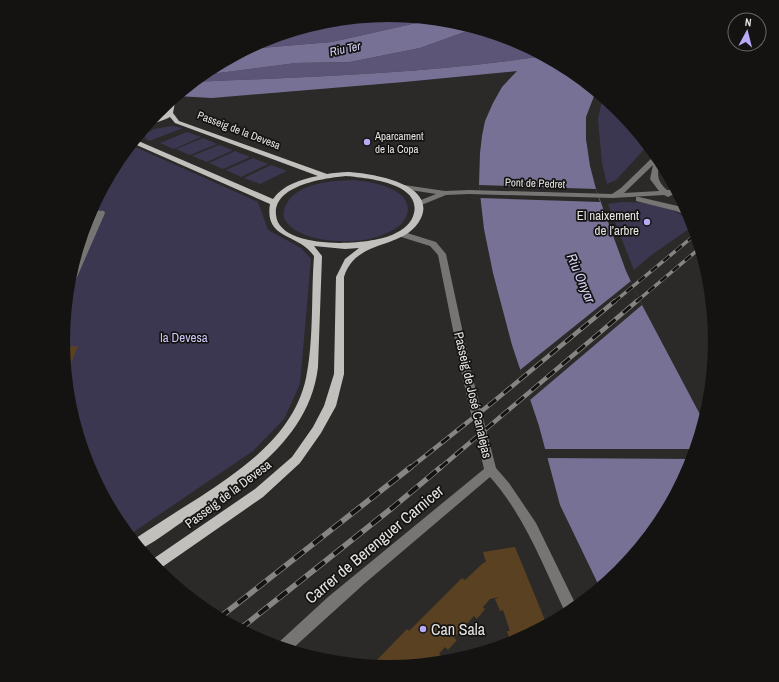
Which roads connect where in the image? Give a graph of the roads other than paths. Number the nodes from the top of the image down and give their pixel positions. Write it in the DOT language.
graph roads {
  1 [pos="171,108"];
  2 [pos="170,113"];
  3 [pos="160,119"];
  4 [pos="139,143"];
  5 [pos="654,163"];
  6 [pos="656,166"];
  7 [pos="327,176"];
  8 [pos="404,187"];
  9 [pos="445,193"];
  10 [pos="672,193"];
  11 [pos="666,194"];
  12 [pos="615,196"];
  13 [pos="677,202"];
  14 [pos="274,203"];
  15 [pos="419,204"];
  16 [pos="680,210"];
  17 [pos="98,213"];
  18 [pos="91,229"];
  19 [pos="94,229"];
  20 [pos="401,234"];
  21 [pos="303,241"];
  22 [pos="373,244"];
  23 [pos="81,257"];
  24 [pos="490,470"];
  25 [pos="142,542"];
  26 [pos="160,562"];
  27 [pos="569,605"];
  28 [pos="288,643"];
  1 -- 2 [label="main road"];
  2 -- 3 [label="main road"];
  2 -- 7 [label="main road, Passeig de la Devesa"];
  4 -- 14 [label="main road"];
  5 -- 12 [label="street"];
  6 -- 11 [label="street"];
  7 -- 8 [label="main road"];
  7 -- 14 [label="main road"];
  8 -- 9 [label="street"];
  8 -- 15 [label="main road"];
  9 -- 12 [label="street, Pont de Pedret"];
  9 -- 15 [label="street"];
  10 -- 11 [label="street"];
  11 -- 12 [label="street"];
  11 -- 13 [label="street"];
  12 -- 16 [label="street"];
  14 -- 21 [label="main road"];
  15 -- 20 [label="main road"];
  17 -- 19 [label="street"];
  18 -- 19 [label="street"];
  19 -- 23 [label="street"];
  20 -- 22 [label="main road"];
  20 -- 24 [label="street, Passeig de José Canalejas"];
  21 -- 22 [label="main road"];
  21 -- 25 [label="main road, Passeig de la Devesa"];
  22 -- 26 [label="main road, Passeig de la Devesa"];
  24 -- 27 [label="street, Passeig de José Canalejas"];
  24 -- 28 [label="street, Carrer de Berenguer Carnicer"];
}
